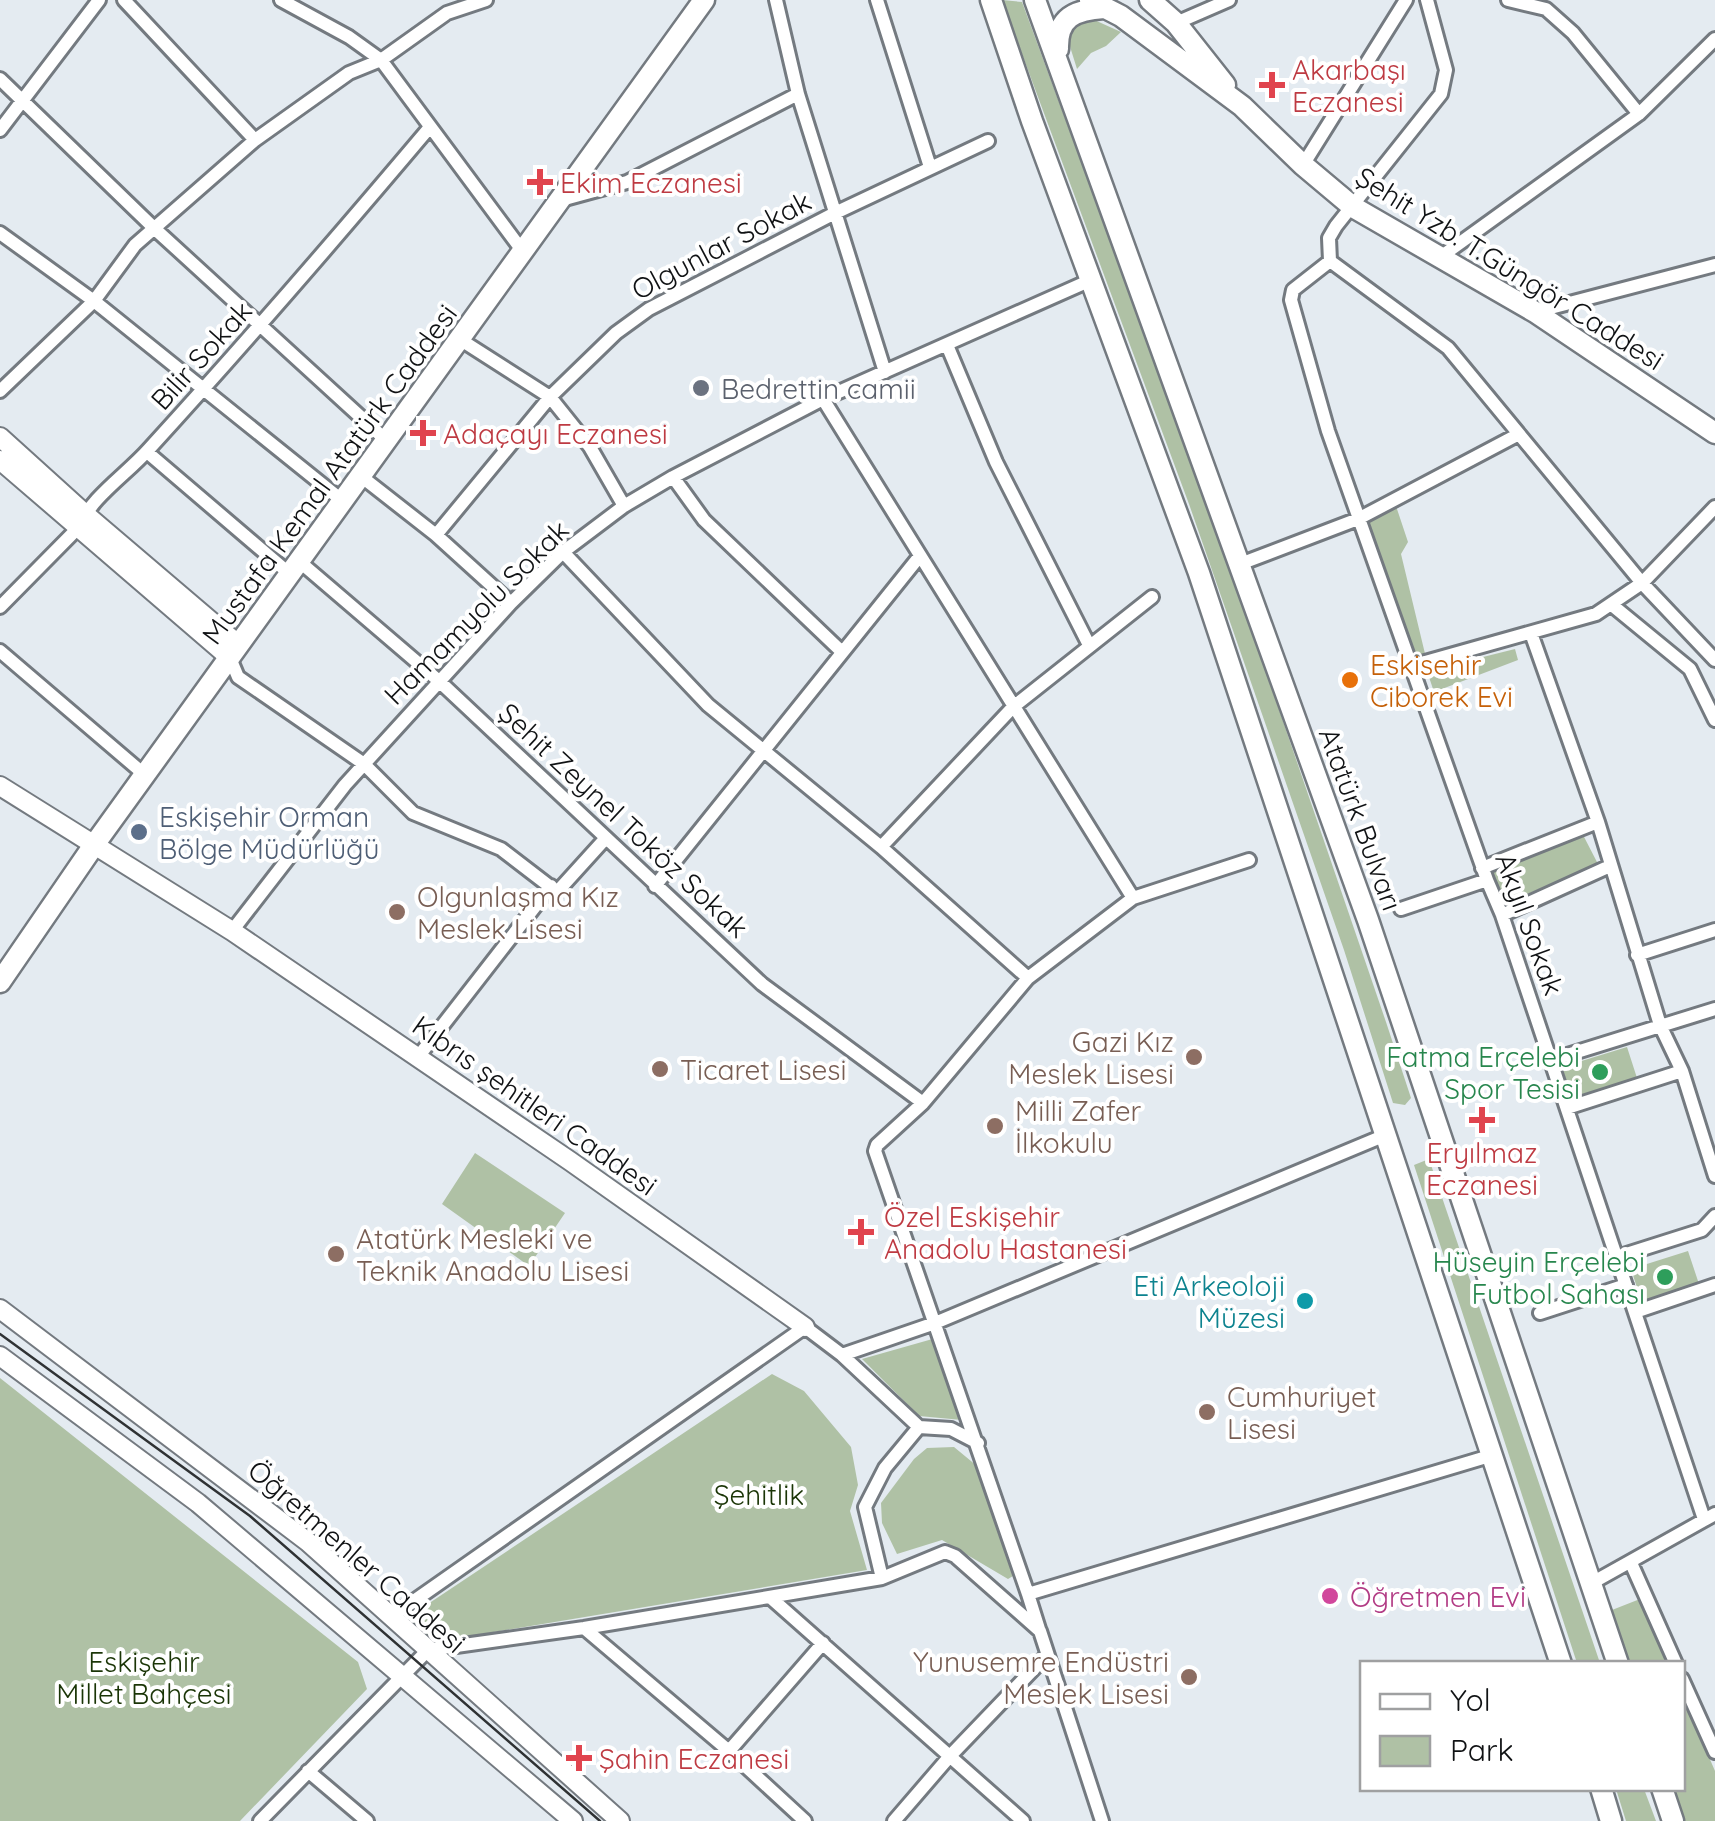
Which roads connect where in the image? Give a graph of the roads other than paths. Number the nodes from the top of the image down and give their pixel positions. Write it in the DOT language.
graph roads {
  1 [pos="99,0"];
  2 [pos="124,0"];
  3 [pos="282,0"];
  4 [pos="486,0"];
  5 [pos="704,0"];
  6 [pos="776,0"];
  7 [pos="877,0"];
  8 [pos="1035,0"];
  9 [pos="1150,0"];
  10 [pos="1228,0"];
  11 [pos="1406,0"];
  12 [pos="1428,0"];
  13 [pos="1508,0"];
  14 [pos="992,2"];
  15 [pos="1548,3"];
  16 [pos="1097,4"];
  17 [pos="1176,23"];
  18 [pos="1715,40"];
  19 [pos="381,60"];
  20 [pos="1060,66"];
  21 [pos="0,80"];
  22 [pos="798,94"];
  23 [pos="22,100"];
  24 [pos="1242,106"];
  25 [pos="1638,114"];
  26 [pos="430,127"];
  27 [pos="0,130"];
  28 [pos="254,140"];
  29 [pos="988,141"];
  30 [pos="1302,165"];
  31 [pos="930,167"];
  32 [pos="560,200"];
  33 [pos="1353,207"];
  34 [pos="834,214"];
  35 [pos="155,229"];
  36 [pos="0,233"];
  37 [pos="524,253"];
  38 [pos="1439,258"];
  39 [pos="1330,261"];
  40 [pos="1715,266"];
  41 [pos="1091,280"];
  42 [pos="94,301"];
  43 [pos="1536,312"];
  44 [pos="262,326"];
  45 [pos="461,340"];
  46 [pos="947,345"];
  47 [pos="885,372"];
  48 [pos="201,390"];
  49 [pos="0,391"];
  50 [pos="550,397"];
  51 [pos="823,399"];
  52 [pos="1715,433"];
  53 [pos="1519,434"];
  54 [pos="0,437"];
  55 [pos="388,442"];
  56 [pos="147,452"];
  57 [pos="0,460"];
  58 [pos="673,476"];
  59 [pos="362,477"];
  60 [pos="344,502"];
  61 [pos="624,506"];
  62 [pos="1715,507"];
  63 [pos="1358,519"];
  64 [pos="81,520"];
  65 [pos="436,535"];
  66 [pos="563,552"];
  67 [pos="919,557"];
  68 [pos="1240,564"];
  69 [pos="296,569"];
  70 [pos="1642,583"];
  71 [pos="1152,596"];
  72 [pos="511,603"];
  73 [pos="1612,604"];
  74 [pos="0,608"];
  75 [pos="1531,633"];
  76 [pos="1089,646"];
  77 [pos="0,651"];
  78 [pos="235,652"];
  79 [pos="842,652"];
  80 [pos="1715,660"];
  81 [pos="1411,666"];
  82 [pos="439,681"];
  83 [pos="1013,708"];
  84 [pos="1715,720"];
  85 [pos="762,752"];
  86 [pos="364,764"];
  87 [pos="145,775"];
  88 [pos="0,786"];
  89 [pos="1598,822"];
  90 [pos="605,839"];
  91 [pos="94,845"];
  92 [pos="881,847"];
  93 [pos="1248,860"];
  94 [pos="1610,866"];
  95 [pos="1484,874"];
  96 [pos="551,886"];
  97 [pos="654,886"];
  98 [pos="1133,898"];
  99 [pos="1401,909"];
  100 [pos="1502,915"];
  101 [pos="232,930"];
  102 [pos="1715,930"];
  103 [pos="1637,955"];
  104 [pos="1028,978"];
  105 [pos="0,982"];
  106 [pos="1715,1009"];
  107 [pos="1660,1025"];
  108 [pos="418,1057"];
  109 [pos="1551,1060"];
  110 [pos="1682,1070"];
  111 [pos="923,1102"];
  112 [pos="1567,1108"];
  113 [pos="1388,1134"];
  114 [pos="1715,1176"];
  115 [pos="1715,1216"];
  116 [pos="1617,1257"];
  117 [pos="1626,1285"];
  118 [pos="1715,1285"];
  119 [pos="0,1310"];
  120 [pos="1636,1312"];
  121 [pos="1540,1314"];
  122 [pos="935,1322"];
  123 [pos="805,1328"];
  124 [pos="842,1354"];
  125 [pos="0,1356"];
  126 [pos="919,1427"];
  127 [pos="978,1444"];
  128 [pos="1493,1456"];
  129 [pos="1710,1517"];
  130 [pos="1631,1563"];
  131 [pos="882,1578"];
  132 [pos="1590,1584"];
  133 [pos="1028,1594"];
  134 [pos="771,1598"];
  135 [pos="391,1618"];
  136 [pos="584,1628"];
  137 [pos="1040,1631"];
  138 [pos="823,1644"];
  139 [pos="428,1650"];
  140 [pos="1048,1655"];
  141 [pos="1561,1661"];
  142 [pos="1617,1661"];
  143 [pos="1675,1661"];
  144 [pos="404,1675"];
  145 [pos="1685,1686"];
  146 [pos="729,1751"];
  147 [pos="1715,1752"];
  148 [pos="950,1756"];
  149 [pos="308,1771"];
  150 [pos="1602,1791"];
  151 [pos="1663,1791"];
  152 [pos="1673,1819"];
  153 [pos="260,1821"];
  154 [pos="367,1821"];
  155 [pos="573,1821"];
  156 [pos="620,1821"];
  157 [pos="805,1821"];
  158 [pos="894,1821"];
  159 [pos="1024,1821"];
  160 [pos="1102,1821"];
  161 [pos="1611,1821"];
  1 -- 23 [label="street"];
  2 -- 28 [label="street"];
  3 -- 19 [label="street"];
  4 -- 19 [label="street"];
  5 -- 32 [label="main road, Mustafa Kemal Atatürk Caddesi"];
  6 -- 22 [label="street"];
  7 -- 31 [label="street"];
  8 -- 20 [label="main road, Atatürk Bulvarı"];
  9 -- 17 [label="main road"];
  10 -- 17 [label="street"];
  11 -- 30 [label="street"];
  12 -- 33 [label="street"];
  13 -- 15 [label="street"];
  14 -- 41 [label="main road"];
  15 -- 25 [label="street"];
  16 -- 20 [label="main road"];
  16 -- 24 [label="main road, Şehit Yzb. T.Güngör Caddesi"];
  17 -- 24 [label="main road"];
  18 -- 25 [label="street"];
  19 -- 26 [label="street"];
  19 -- 28 [label="street"];
  20 -- 68 [label="main road, Atatürk Bulvarı"];
  21 -- 23 [label="street"];
  22 -- 32 [label="street"];
  22 -- 34 [label="street"];
  23 -- 27 [label="street"];
  23 -- 35 [label="street"];
  24 -- 30 [label="main road, Şehit Yzb. T.Güngör Caddesi"];
  25 -- 38 [label="street"];
  26 -- 37 [label="street"];
  26 -- 44 [label="street, Bilir Sokak"];
  28 -- 35 [label="street"];
  29 -- 31 [label="street, Olgunlar Sokak"];
  30 -- 33 [label="main road, Şehit Yzb. T.Güngör Caddesi"];
  31 -- 34 [label="street, Olgunlar Sokak"];
  32 -- 37 [label="main road, Mustafa Kemal Atatürk Caddesi"];
  33 -- 38 [label="main road, Şehit Yzb. T.Güngör Caddesi"];
  33 -- 39 [label="street"];
  34 -- 47 [label="street"];
  34 -- 50 [label="street, Olgunlar Sokak"];
  35 -- 42 [label="street"];
  35 -- 44 [label="street"];
  36 -- 42 [label="street"];
  37 -- 45 [label="main road, Mustafa Kemal Atatürk Caddesi"];
  38 -- 43 [label="main road, Şehit Yzb. T.Güngör Caddesi"];
  39 -- 53 [label="street"];
  39 -- 63 [label="street, Akyıl Sokak"];
  40 -- 43 [label="street"];
  41 -- 46 [label="street, Hamamyolu Sokak"];
  41 -- 113 [label="main road"];
  42 -- 48 [label="street"];
  42 -- 49 [label="street"];
  43 -- 52 [label="main road, Şehit Yzb. T.Güngör Caddesi"];
  44 -- 48 [label="street, Bilir Sokak"];
  44 -- 55 [label="street"];
  45 -- 50 [label="street"];
  45 -- 55 [label="main road, Mustafa Kemal Atatürk Caddesi"];
  46 -- 47 [label="street, Hamamyolu Sokak"];
  46 -- 76 [label="street"];
  47 -- 51 [label="street, Hamamyolu Sokak"];
  48 -- 56 [label="street, Bilir Sokak"];
  48 -- 60 [label="street"];
  50 -- 61 [label="street"];
  50 -- 65 [label="street, Olgunlar Sokak"];
  51 -- 58 [label="street, Hamamyolu Sokak"];
  51 -- 67 [label="street"];
  53 -- 63 [label="street"];
  53 -- 70 [label="street"];
  54 -- 64 [label="main road"];
  55 -- 59 [label="main road, Mustafa Kemal Atatürk Caddesi"];
  56 -- 64 [label="street, Bilir Sokak"];
  56 -- 69 [label="street, Şehit Zeynel Toköz Sokak"];
  57 -- 64 [label="main road"];
  58 -- 61 [label="street, Hamamyolu Sokak"];
  58 -- 79 [label="street"];
  59 -- 60 [label="main road, Mustafa Kemal Atatürk Caddesi"];
  59 -- 65 [label="street"];
  60 -- 69 [label="main road, Mustafa Kemal Atatürk Caddesi"];
  61 -- 66 [label="street, Hamamyolu Sokak"];
  62 -- 70 [label="street"];
  63 -- 68 [label="street"];
  63 -- 81 [label="street, Akyıl Sokak"];
  64 -- 74 [label="street, Bilir Sokak"];
  64 -- 78 [label="main road"];
  65 -- 72 [label="street"];
  66 -- 72 [label="street, Hamamyolu Sokak"];
  66 -- 85 [label="street"];
  67 -- 79 [label="street"];
  67 -- 83 [label="street"];
  68 -- 132 [label="main road, Atatürk Bulvarı"];
  69 -- 78 [label="main road, Mustafa Kemal Atatürk Caddesi"];
  69 -- 82 [label="street, Şehit Zeynel Toköz Sokak"];
  70 -- 73 [label="street"];
  70 -- 80 [label="street"];
  71 -- 76 [label="street"];
  72 -- 82 [label="street, Hamamyolu Sokak"];
  73 -- 75 [label="street"];
  73 -- 84 [label="street"];
  75 -- 81 [label="street"];
  75 -- 89 [label="street"];
  76 -- 83 [label="street"];
  77 -- 87 [label="street"];
  78 -- 86 [label="street"];
  78 -- 87 [label="main road, Mustafa Kemal Atatürk Caddesi"];
  79 -- 85 [label="street"];
  81 -- 95 [label="street, Akyıl Sokak"];
  82 -- 86 [label="street, Hamamyolu Sokak"];
  82 -- 90 [label="street, Şehit Zeynel Toköz Sokak"];
  83 -- 92 [label="street"];
  83 -- 98 [label="street"];
  85 -- 92 [label="street"];
  85 -- 97 [label="street"];
  86 -- 96 [label="street"];
  86 -- 101 [label="street, Hamamyolu Sokak"];
  87 -- 91 [label="main road, Mustafa Kemal Atatürk Caddesi"];
  88 -- 91 [label="main road"];
  89 -- 94 [label="street"];
  89 -- 95 [label="street"];
  90 -- 96 [label="street"];
  90 -- 97 [label="street, Şehit Zeynel Toköz Sokak"];
  91 -- 101 [label="main road"];
  91 -- 105 [label="main road, Mustafa Kemal Atatürk Caddesi"];
  92 -- 104 [label="street"];
  93 -- 98 [label="street"];
  94 -- 100 [label="street"];
  94 -- 103 [label="street"];
  95 -- 99 [label="street"];
  95 -- 100 [label="street, Akyıl Sokak"];
  96 -- 108 [label="street"];
  97 -- 111 [label="street, Şehit Zeynel Toköz Sokak"];
  98 -- 104 [label="street"];
  100 -- 109 [label="street, Akyıl Sokak"];
  101 -- 108 [label="main road, Kıbrıs şehitleri Caddesi"];
  102 -- 103 [label="street"];
  103 -- 107 [label="street"];
  104 -- 111 [label="street"];
  106 -- 107 [label="street"];
  107 -- 109 [label="street"];
  107 -- 110 [label="street"];
  108 -- 123 [label="main road, Kıbrıs şehitleri Caddesi"];
  109 -- 112 [label="street, Akyıl Sokak"];
  110 -- 112 [label="street"];
  110 -- 114 [label="street"];
  111 -- 122 [label="street"];
  112 -- 116 [label="street, Akyıl Sokak"];
  113 -- 122 [label="street"];
  113 -- 128 [label="main road"];
  115 -- 116 [label="street"];
  116 -- 117 [label="street, Akyıl Sokak"];
  117 -- 120 [label="street, Akyıl Sokak"];
  117 -- 121 [label="street"];
  118 -- 120 [label="street"];
  119 -- 135 [label="main road, Öğretmenler Caddesi"];
  120 -- 129 [label="street, Akyıl Sokak"];
  122 -- 124 [label="street"];
  122 -- 127 [label="street"];
  123 -- 124 [label="street"];
  123 -- 135 [label="street"];
  124 -- 126 [label="street"];
  125 -- 144 [label="main road"];
  126 -- 127 [label="street"];
  126 -- 131 [label="street"];
  127 -- 133 [label="street"];
  128 -- 133 [label="street"];
  128 -- 141 [label="main road"];
  129 -- 130 [label="street"];
  130 -- 132 [label="street"];
  130 -- 143 [label="street"];
  131 -- 134 [label="street"];
  131 -- 137 [label="street"];
  132 -- 142 [label="main road, Atatürk Bulvarı"];
  133 -- 137 [label="street"];
  134 -- 136 [label="street"];
  134 -- 138 [label="street"];
  135 -- 139 [label="main road, Öğretmenler Caddesi"];
  136 -- 139 [label="street"];
  136 -- 146 [label="street"];
  137 -- 140 [label="street"];
  138 -- 146 [label="street"];
  138 -- 148 [label="street"];
  139 -- 144 [label="street"];
  139 -- 156 [label="main road, Öğretmenler Caddesi"];
  140 -- 148 [label="street"];
  140 -- 160 [label="street"];
  144 -- 149 [label="street"];
  144 -- 155 [label="main road"];
  145 -- 147 [label="street"];
  146 -- 157 [label="street"];
  148 -- 158 [label="street"];
  148 -- 159 [label="street"];
  149 -- 153 [label="street"];
  149 -- 154 [label="street"];
  150 -- 161 [label="main road"];
  151 -- 152 [label="main road"];
}
